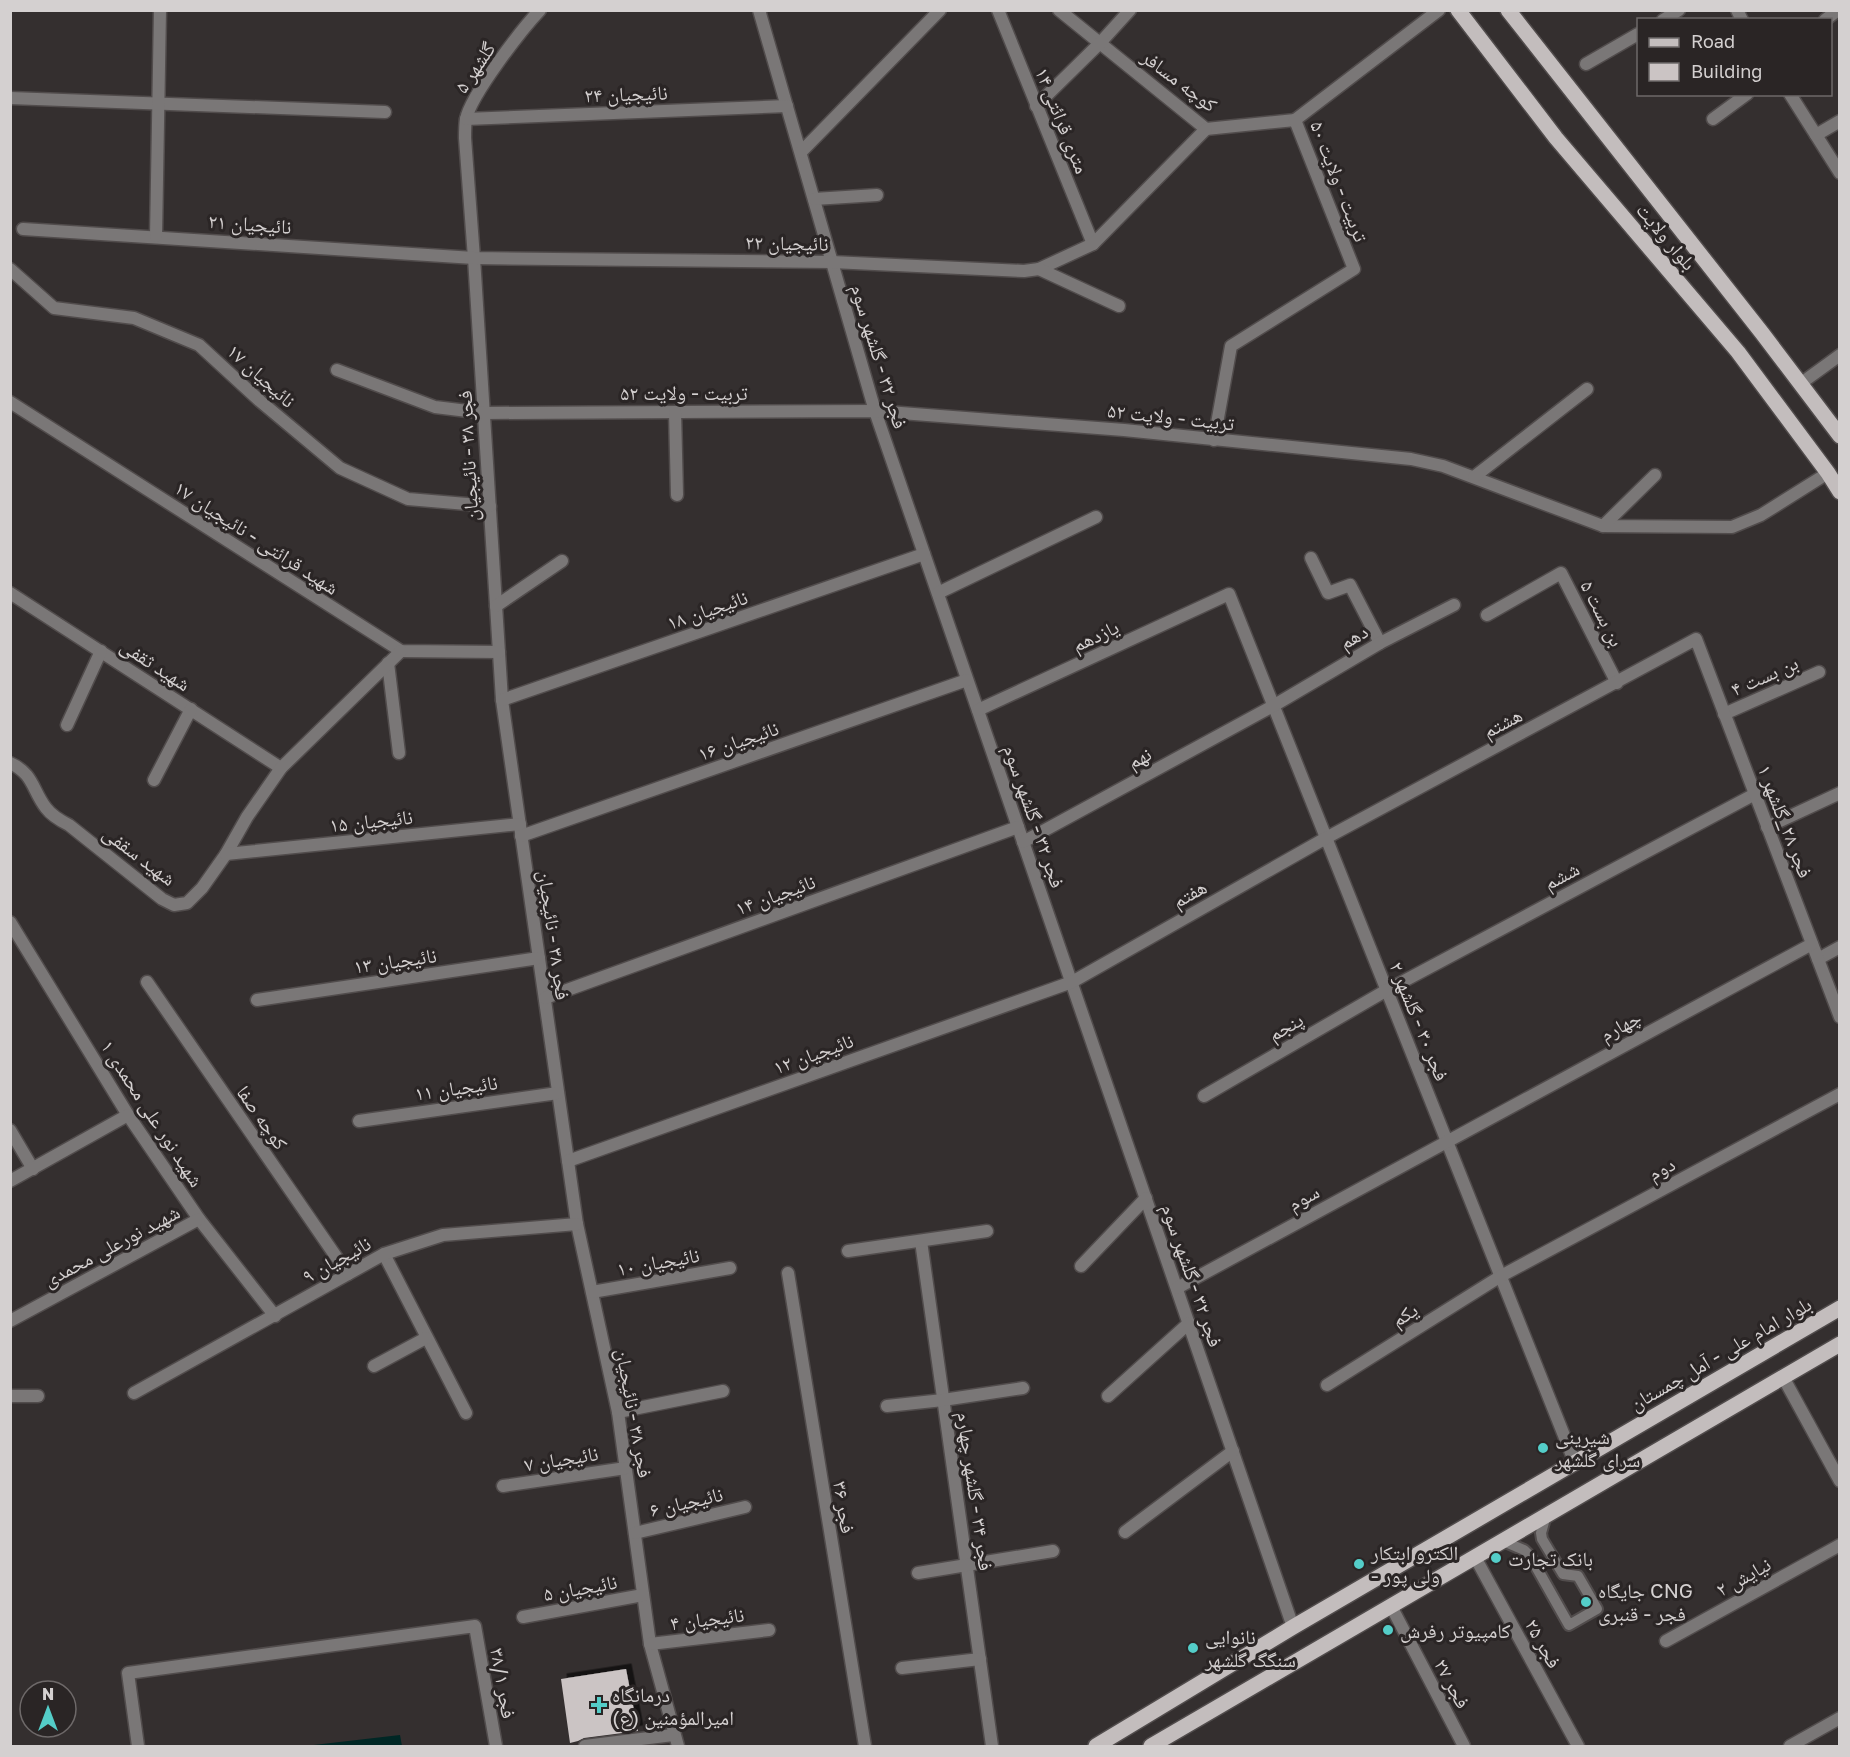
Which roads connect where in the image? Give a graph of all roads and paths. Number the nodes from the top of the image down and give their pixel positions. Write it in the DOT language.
graph roads {
  1 [pos="160,10"];
  2 [pos="540,10"];
  3 [pos="759,10"];
  4 [pos="940,10"];
  5 [pos="998,10"];
  6 [pos="1059,10"];
  7 [pos="1130,10"];
  8 [pos="1439,10"];
  9 [pos="1458,10"];
  10 [pos="1508,10"];
  11 [pos="1679,10"];
  12 [pos="1666,18"];
  13 [pos="1637,35"];
  14 [pos="1100,44"];
  15 [pos="1586,64"];
  16 [pos="1744,96"];
  17 [pos="1791,96"];
  18 [pos="10,98"];
  19 [pos="159,103"];
  20 [pos="787,106"];
  21 [pos="1036,106"];
  22 [pos="385,112"];
  23 [pos="466,119"];
  24 [pos="1713,119"];
  25 [pos="1295,120"];
  26 [pos="1839,121"];
  27 [pos="1206,129"];
  28 [pos="1816,135"];
  29 [pos="801,152"];
  30 [pos="1839,173"];
  31 [pos="877,195"];
  32 [pos="814,199"];
  33 [pos="23,229"];
  34 [pos="156,237"];
  35 [pos="1092,244"];
  36 [pos="474,258"];
  37 [pos="832,262"];
  38 [pos="10,269"];
  39 [pos="1039,269"];
  40 [pos="1119,306"];
  41 [pos="1839,355"];
  42 [pos="337,370"];
  43 [pos="1800,384"];
  44 [pos="1587,389"];
  45 [pos="10,402"];
  46 [pos="875,411"];
  47 [pos="675,412"];
  48 [pos="484,413"];
  49 [pos="1839,436"];
  50 [pos="1214,440"];
  51 [pos="1828,473"];
  52 [pos="1655,475"];
  53 [pos="1474,477"];
  54 [pos="1839,492"];
  55 [pos="676,495"];
  56 [pos="490,506"];
  57 [pos="1096,517"];
  58 [pos="1603,526"];
  59 [pos="924,554"];
  60 [pos="1311,558"];
  61 [pos="562,561"];
  62 [pos="10,593"];
  63 [pos="938,593"];
  64 [pos="1228,594"];
  65 [pos="1454,605"];
  66 [pos="496,606"];
  67 [pos="1486,615"];
  68 [pos="1696,639"];
  69 [pos="1380,643"];
  70 [pos="101,651"];
  71 [pos="401,651"];
  72 [pos="499,652"];
  73 [pos="388,663"];
  74 [pos="1819,672"];
  75 [pos="968,680"];
  76 [pos="1617,683"];
  77 [pos="502,700"];
  78 [pos="1273,706"];
  79 [pos="191,710"];
  80 [pos="978,710"];
  81 [pos="1724,714"];
  82 [pos="67,725"];
  83 [pos="399,753"];
  84 [pos="10,763"];
  85 [pos="281,768"];
  86 [pos="154,780"];
  87 [pos="1839,793"];
  88 [pos="1755,794"];
  89 [pos="1018,827"];
  90 [pos="1767,827"];
  91 [pos="520,830"];
  92 [pos="1326,838"];
  93 [pos="1023,842"];
  94 [pos="226,854"];
  95 [pos="10,922"];
  96 [pos="1812,944"];
  97 [pos="1839,947"];
  98 [pos="539,958"];
  99 [pos="1818,959"];
  100 [pos="147,982"];
  101 [pos="1072,982"];
  102 [pos="1386,990"];
  103 [pos="545,998"];
  104 [pos="257,999"];
  105 [pos="1839,1017"];
  106 [pos="558,1093"];
  107 [pos="1839,1094"];
  108 [pos="1204,1096"];
  109 [pos="128,1115"];
  110 [pos="359,1120"];
  111 [pos="10,1130"];
  112 [pos="1447,1141"];
  113 [pos="568,1161"];
  114 [pos="33,1169"];
  115 [pos="10,1181"];
  116 [pos="1146,1198"];
  117 [pos="199,1219"];
  118 [pos="577,1224"];
  119 [pos="987,1231"];
  120 [pos="921,1241"];
  121 [pos="848,1251"];
  122 [pos="384,1254"];
  123 [pos="1081,1266"];
  124 [pos="730,1268"];
  125 [pos="788,1273"];
  126 [pos="348,1274"];
  127 [pos="1501,1276"];
  128 [pos="1177,1288"];
  129 [pos="592,1292"];
  130 [pos="1839,1308"];
  131 [pos="275,1316"];
  132 [pos="10,1322"];
  133 [pos="1189,1323"];
  134 [pos="426,1338"];
  135 [pos="1839,1344"];
  136 [pos="374,1366"];
  137 [pos="1783,1377"];
  138 [pos="1327,1385"];
  139 [pos="1023,1388"];
  140 [pos="723,1391"];
  141 [pos="135,1393"];
  142 [pos="10,1396"];
  143 [pos="38,1396"];
  144 [pos="1108,1396"];
  145 [pos="943,1400"];
  146 [pos="887,1406"];
  147 [pos="618,1412"];
  148 [pos="466,1413"];
  149 [pos="1233,1451"];
  150 [pos="1575,1463"];
  151 [pos="626,1468"];
  152 [pos="1839,1481"];
  153 [pos="503,1486"];
  154 [pos="746,1507"];
  155 [pos="1546,1515"];
  156 [pos="1125,1532"];
  157 [pos="635,1533"];
  158 [pos="1503,1541"];
  159 [pos="1839,1545"];
  160 [pos="1053,1551"];
  161 [pos="1474,1557"];
  162 [pos="967,1566"];
  163 [pos="918,1573"];
  164 [pos="643,1595"];
  165 [pos="1391,1606"];
  166 [pos="523,1617"];
  167 [pos="1293,1627"];
  168 [pos="769,1630"];
  169 [pos="1666,1641"];
  170 [pos="650,1644"];
  171 [pos="980,1659"];
  172 [pos="902,1668"];
  173 [pos="1839,1718"];
  174 [pos="676,1741"];
  175 [pos="138,1746"];
  176 [pos="496,1746"];
  177 [pos="585,1746"];
  178 [pos="865,1746"];
  179 [pos="992,1746"];
  180 [pos="1096,1746"];
  181 [pos="1151,1746"];
  182 [pos="1464,1746"];
  183 [pos="1578,1746"];
  184 [pos="1790,1746"];
  1 -- 19 [label="street"];
  2 -- 23 [label="street, گلشهر ۵"];
  3 -- 20 [label="street, فجر ۳۲ - گلشهر سوم"];
  4 -- 29 [label="street"];
  5 -- 21 [label="street, ۱۴ متری قرائتی"];
  6 -- 14 [label="street, کوچه مسافر"];
  7 -- 14 [label="street"];
  8 -- 25 [label="street, تربیت - ولایت ۵۰"];
  9 -- 51 [label="main road, بلوار ولایت"];
  10 -- 43 [label="main road, بلوار ولایت"];
  11 -- 12 [label="street"];
  13 -- 15 [label="street"];
  14 -- 21 [label="street"];
  14 -- 27 [label="street, کوچه مسافر"];
  16 -- 24 [label="street"];
  17 -- 28 [label="street"];
  18 -- 19 [label="street"];
  19 -- 22 [label="street"];
  19 -- 34 [label="street"];
  20 -- 23 [label="street, نائیجیان ۲۴"];
  20 -- 29 [label="street, فجر ۳۲ - گلشهر سوم"];
  21 -- 35 [label="street, ۱۴ متری قرائتی"];
  23 -- 36 [label="street, فجر ۳۸ - نائیجیان"];
  25 -- 27 [label="street, کوچه مسافر"];
  25 -- 50 [label="street, تربیت - ولایت ۵۰"];
  26 -- 28 [label="street"];
  27 -- 35 [label="street, نائیجیان ۲۲"];
  28 -- 30 [label="street"];
  29 -- 32 [label="street, فجر ۳۲ - گلشهر سوم"];
  31 -- 32 [label="street"];
  32 -- 37 [label="street, فجر ۳۲ - گلشهر سوم"];
  33 -- 34 [label="street, نائیجیان ۲۱"];
  34 -- 36 [label="street, نائیجیان ۲۱"];
  35 -- 39 [label="street, نائیجیان ۲۲"];
  36 -- 37 [label="street, نائیجیان ۲۲"];
  36 -- 48 [label="street, فجر ۳۸ - نائیجیان"];
  37 -- 39 [label="street, نائیجیان ۲۲"];
  37 -- 46 [label="street, فجر ۳۲ - گلشهر سوم"];
  38 -- 56 [label="street, نائیجیان ۱۷"];
  39 -- 40 [label="street"];
  41 -- 43 [label="street"];
  42 -- 48 [label="street, تربیت - ولایت ۵۲"];
  43 -- 49 [label="main road, بلوار ولایت"];
  44 -- 53 [label="street"];
  45 -- 71 [label="street, شهید قرائتی - نائیجیان ۱۷"];
  46 -- 47 [label="street, تربیت - ولایت ۵۲"];
  46 -- 50 [label="street, تربیت - ولایت ۵۲"];
  46 -- 59 [label="street, فجر ۳۲ - گلشهر سوم"];
  47 -- 48 [label="street, تربیت - ولایت ۵۲"];
  47 -- 55 [label="street"];
  48 -- 56 [label="street, فجر ۳۸ - نائیجیان"];
  50 -- 53 [label="street, تربیت - ولایت ۵۲"];
  51 -- 54 [label="main road, بلوار ولایت"];
  51 -- 58 [label="street, تربیت - ولایت ۵۲"];
  52 -- 58 [label="street"];
  53 -- 58 [label="street, تربیت - ولایت ۵۲"];
  56 -- 66 [label="street, فجر ۳۸ - نائیجیان"];
  57 -- 63 [label="street"];
  59 -- 63 [label="street, فجر ۳۲ - گلشهر سوم"];
  59 -- 77 [label="street, نائیجیان ۱۸"];
  60 -- 69 [label="street"];
  61 -- 66 [label="street"];
  62 -- 70 [label="street, شهید ثقفی"];
  63 -- 75 [label="street, فجر ۳۲ - گلشهر سوم"];
  64 -- 78 [label="street, فجر ۳۰ - گلشهر ۲"];
  64 -- 80 [label="street, یازدهم"];
  65 -- 69 [label="street, دهم"];
  66 -- 72 [label="street, فجر ۳۸ - نائیجیان"];
  67 -- 76 [label="street, بن بست ۵"];
  68 -- 76 [label="street, هشتم"];
  68 -- 81 [label="street, فجر ۲۸_گلشهر ۱"];
  69 -- 78 [label="street, دهم"];
  70 -- 79 [label="street, شهید ثقفی"];
  70 -- 82 [label="street"];
  71 -- 72 [label="street"];
  71 -- 73 [label="street, شهید سقفی"];
  72 -- 77 [label="street, فجر ۳۸ - نائیجیان"];
  73 -- 83 [label="street"];
  73 -- 85 [label="street, شهید سقفی"];
  74 -- 81 [label="street, بن بست ۴"];
  75 -- 80 [label="street, فجر ۳۲ - گلشهر سوم"];
  75 -- 91 [label="street, نائیجیان ۱۶"];
  76 -- 92 [label="street, هشتم"];
  77 -- 91 [label="street, فجر ۳۸ - نائیجیان"];
  78 -- 92 [label="street, فجر ۳۰ - گلشهر ۲"];
  78 -- 93 [label="street, نهم"];
  79 -- 85 [label="street, شهید ثقفی"];
  79 -- 86 [label="street"];
  80 -- 89 [label="street, فجر ۳۲ - گلشهر سوم"];
  81 -- 88 [label="street, فجر ۲۸_گلشهر ۱"];
  84 -- 94 [label="street, شهید سقفی"];
  85 -- 94 [label="street, شهید سقفی"];
  87 -- 90 [label="street"];
  88 -- 90 [label="street, فجر ۲۸_گلشهر ۱"];
  88 -- 102 [label="street, ششم"];
  89 -- 93 [label="street, فجر ۳۲ - گلشهر سوم"];
  89 -- 103 [label="street, نائیجیان ۱۴"];
  90 -- 96 [label="street, فجر ۲۸_گلشهر ۱"];
  91 -- 94 [label="street, نائیجیان ۱۵"];
  91 -- 98 [label="street, فجر ۳۸ - نائیجیان"];
  92 -- 101 [label="street, هفتم"];
  92 -- 102 [label="street, فجر ۳۰ - گلشهر ۲"];
  93 -- 101 [label="street, فجر ۳۲ - گلشهر سوم"];
  95 -- 109 [label="street, شهید نور علی محمدی ۱"];
  96 -- 99 [label="street, فجر ۲۸_گلشهر ۱"];
  96 -- 112 [label="street, چهارم"];
  97 -- 99 [label="street"];
  98 -- 103 [label="street, فجر ۳۸ - نائیجیان"];
  98 -- 104 [label="street, نائیجیان ۱۳"];
  99 -- 105 [label="street, فجر ۲۸_گلشهر ۱"];
  100 -- 126 [label="street, کوچه صفا"];
  101 -- 113 [label="street, نائیجیان ۱۲"];
  101 -- 116 [label="street, فجر ۳۲ - گلشهر سوم"];
  102 -- 108 [label="street, پنجم"];
  102 -- 112 [label="street, فجر ۳۰ - گلشهر ۲"];
  103 -- 106 [label="street, فجر ۳۸ - نائیجیان"];
  106 -- 110 [label="street, نائیجیان ۱۱"];
  106 -- 113 [label="street, فجر ۳۸ - نائیجیان"];
  107 -- 127 [label="street, دوم"];
  109 -- 114 [label="street"];
  109 -- 117 [label="street, شهید نور علی محمدی ۱"];
  111 -- 114 [label="street"];
  112 -- 127 [label="street, فجر ۳۰ - گلشهر ۲"];
  112 -- 128 [label="street, سوم"];
  113 -- 118 [label="street, فجر ۳۸ - نائیجیان"];
  114 -- 115 [label="street"];
  116 -- 123 [label="street"];
  116 -- 128 [label="street, فجر ۳۲ - گلشهر سوم"];
  117 -- 131 [label="street, شهید نور علی محمدی ۱"];
  117 -- 132 [label="street, شهید نورعلی محمدی"];
  118 -- 122 [label="street, نائیجیان ۹"];
  118 -- 129 [label="street, فجر ۳۸ - نائیجیان"];
  119 -- 120 [label="street"];
  120 -- 121 [label="street"];
  120 -- 145 [label="street, فجر ۳۴ - گلشهر چهارم"];
  122 -- 126 [label="street, نائیجیان ۹"];
  122 -- 134 [label="street"];
  124 -- 129 [label="street, نائیجیان ۱۰"];
  125 -- 178 [label="street, فجر ۳۶"];
  126 -- 131 [label="street, نائیجیان ۹"];
  127 -- 138 [label="street, یکم"];
  127 -- 150 [label="street, فجر ۳۰ - گلشهر ۲"];
  128 -- 133 [label="street, فجر ۳۲ - گلشهر سوم"];
  129 -- 147 [label="street, فجر ۳۸ - نائیجیان"];
  130 -- 150 [label="main road, بلوار امام علی - آمل چمستان"];
  131 -- 141 [label="street, نائیجیان ۹"];
  133 -- 144 [label="street"];
  133 -- 149 [label="street, فجر ۳۲ - گلشهر سوم"];
  134 -- 136 [label="street"];
  134 -- 148 [label="street"];
  135 -- 137 [label="main road"];
  137 -- 152 [label="street"];
  137 -- 155 [label="main road"];
  139 -- 145 [label="street"];
  140 -- 147 [label="street"];
  142 -- 143 [label="street"];
  145 -- 146 [label="street"];
  145 -- 162 [label="street, فجر ۳۴ - گلشهر چهارم"];
  147 -- 151 [label="street, فجر ۳۸ - نائیجیان"];
  149 -- 156 [label="street"];
  149 -- 167 [label="street, فجر ۳۲ - گلشهر سوم"];
  150 -- 167 [label="main road, بلوار امام علی - آمل چمستان"];
  151 -- 153 [label="street, نائیجیان ۷"];
  151 -- 157 [label="street, فجر ۳۸ - نائیجیان"];
  154 -- 157 [label="street, نائیجیان ۶"];
  155 -- 158 [label="main road"];
  155 -- 158 [label="lane"];
  157 -- 164 [label="street, فجر ۳۸ - نائیجیان"];
  158 -- 161 [label="main road"];
  159 -- 169 [label="street, نیایش ۲"];
  160 -- 162 [label="street"];
  161 -- 165 [label="main road"];
  161 -- 183 [label="street, فجر ۲۵"];
  162 -- 163 [label="street"];
  162 -- 171 [label="street, فجر ۳۴ - گلشهر چهارم"];
  164 -- 166 [label="street, نائیجیان ۵"];
  164 -- 170 [label="street, فجر ۳۸ - نائیجیان"];
  165 -- 181 [label="main road"];
  165 -- 182 [label="street, فجر ۲۷"];
  167 -- 180 [label="main road, بلوار امام علی - آمل چمستان"];
  168 -- 170 [label="street, نائیجیان ۴"];
  170 -- 174 [label="street, فجر ۳۸ - نائیجیان"];
  171 -- 172 [label="street"];
  171 -- 179 [label="street, فجر ۳۴ - گلشهر چهارم"];
  173 -- 184 [label="street"];
  174 -- 177 [label="street"];
  175 -- 176 [label="street, فجر ۳۸/۱"];
}
